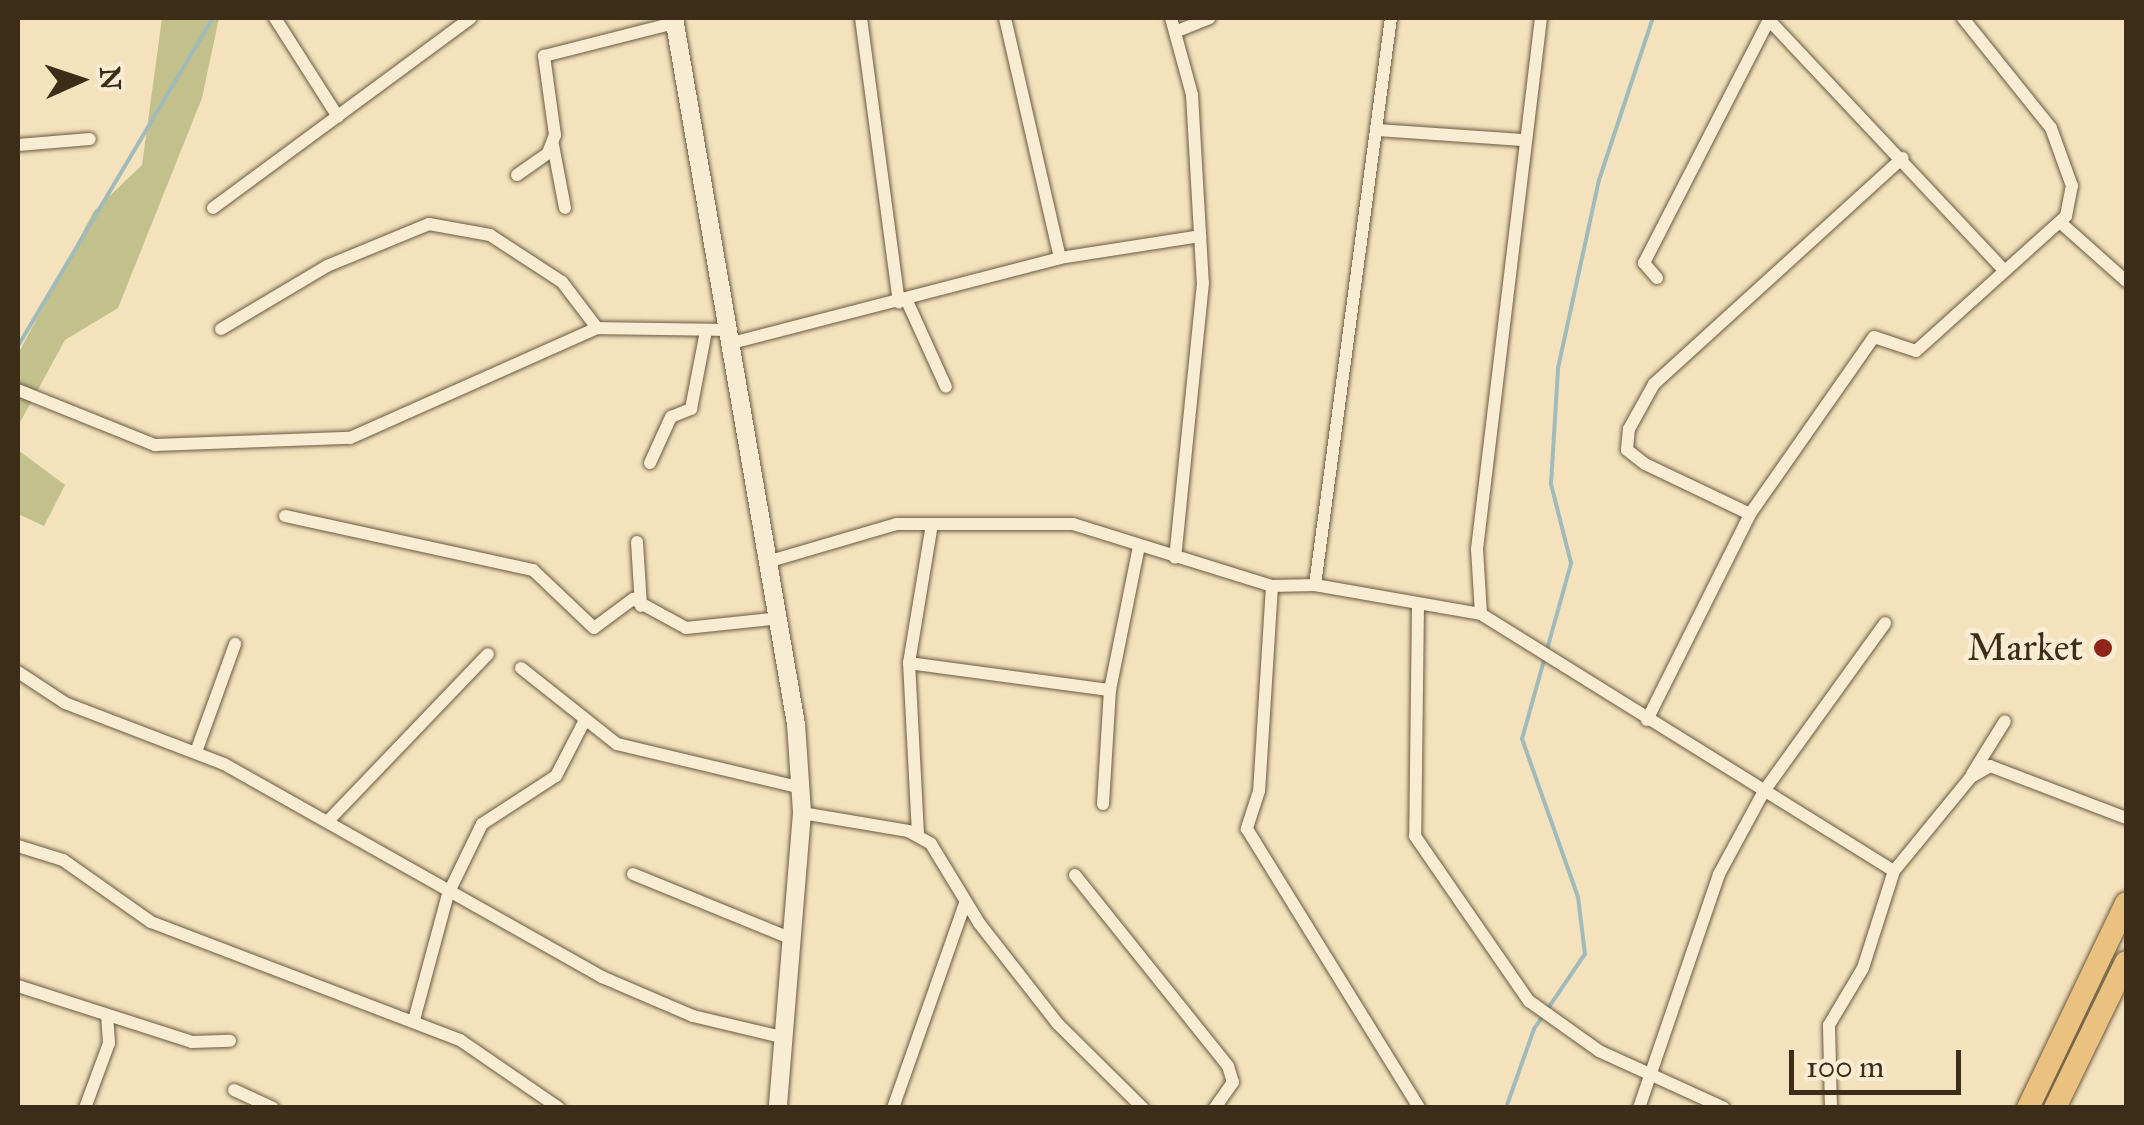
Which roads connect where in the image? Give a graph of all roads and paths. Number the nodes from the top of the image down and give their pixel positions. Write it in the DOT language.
graph roads {
  1 [pos="275,18"];
  2 [pos="471,18"];
  3 [pos="861,18"];
  4 [pos="1005,18"];
  5 [pos="1171,18"];
  6 [pos="1210,18"];
  7 [pos="1392,18"];
  8 [pos="1541,18"];
  9 [pos="1963,18"];
  10 [pos="1769,19"];
  11 [pos="674,20"];
  12 [pos="1175,32"];
  13 [pos="338,117"];
  14 [pos="1376,130"];
  15 [pos="90,138"];
  16 [pos="1524,140"];
  17 [pos="18,144"];
  18 [pos="552,145"];
  19 [pos="1902,158"];
  20 [pos="517,175"];
  21 [pos="214,208"];
  22 [pos="565,208"];
  23 [pos="2061,223"];
  24 [pos="1200,236"];
  25 [pos="1060,258"];
  26 [pos="2002,268"];
  27 [pos="1656,278"];
  28 [pos="2126,281"];
  29 [pos="903,302"];
  30 [pos="597,328"];
  31 [pos="221,329"];
  32 [pos="719,335"];
  33 [pos="946,387"];
  34 [pos="18,390"];
  35 [pos="650,463"];
  36 [pos="1750,514"];
  37 [pos="285,516"];
  38 [pos="932,524"];
  39 [pos="637,542"];
  40 [pos="1139,546"];
  41 [pos="1175,558"];
  42 [pos="768,562"];
  43 [pos="1315,584"];
  44 [pos="1272,586"];
  45 [pos="1418,605"];
  46 [pos="642,606"];
  47 [pos="1481,614"];
  48 [pos="772,619"];
  49 [pos="1885,623"];
  50 [pos="235,644"];
  51 [pos="488,654"];
  52 [pos="909,664"];
  53 [pos="521,668"];
  54 [pos="18,672"];
  55 [pos="1110,690"];
  56 [pos="1647,720"];
  57 [pos="2006,720"];
  58 [pos="584,722"];
  59 [pos="196,752"];
  60 [pos="1970,777"];
  61 [pos="802,788"];
  62 [pos="1764,791"];
  63 [pos="1103,804"];
  64 [pos="802,813"];
  65 [pos="2126,818"];
  66 [pos="328,821"];
  67 [pos="918,834"];
  68 [pos="18,846"];
  69 [pos="1894,871"];
  70 [pos="633,874"];
  71 [pos="1075,876"];
  72 [pos="448,894"];
  73 [pos="965,903"];
  74 [pos="2123,917"];
  75 [pos="787,937"];
  76 [pos="2126,962"];
  77 [pos="18,986"];
  78 [pos="107,1016"];
  79 [pos="414,1020"];
  80 [pos="778,1036"];
  81 [pos="230,1041"];
  82 [pos="1652,1076"];
  83 [pos="234,1090"];
  84 [pos="1134,1105"];
  85 [pos="84,1108"];
  86 [pos="273,1108"];
  87 [pos="558,1108"];
  88 [pos="778,1108"];
  89 [pos="893,1108"];
  90 [pos="1215,1108"];
  91 [pos="1419,1108"];
  92 [pos="1639,1108"];
  93 [pos="1724,1108"];
  94 [pos="1831,1108"];
  95 [pos="2028,1108"];
  96 [pos="2055,1108"];
  1 -- 13 [label="street"];
  2 -- 13 [label="street"];
  3 -- 29 [label="street"];
  4 -- 25 [label="street"];
  5 -- 12 [label="street"];
  6 -- 12 [label="street"];
  7 -- 14 [label="street"];
  8 -- 16 [label="street"];
  9 -- 23 [label="street"];
  10 -- 19 [label="street"];
  10 -- 27 [label="street"];
  11 -- 18 [label="street"];
  11 -- 32 [label="street"];
  12 -- 24 [label="street"];
  13 -- 21 [label="street"];
  14 -- 16 [label="street"];
  14 -- 43 [label="street"];
  15 -- 17 [label="street"];
  16 -- 47 [label="street"];
  18 -- 20 [label="street"];
  18 -- 22 [label="street"];
  19 -- 26 [label="street"];
  19 -- 36 [label="street"];
  23 -- 26 [label="street"];
  23 -- 28 [label="street"];
  24 -- 25 [label="street"];
  24 -- 41 [label="street"];
  25 -- 29 [label="street"];
  26 -- 36 [label="street"];
  29 -- 32 [label="street"];
  29 -- 33 [label="street"];
  30 -- 31 [label="street"];
  30 -- 32 [label="street"];
  30 -- 34 [label="street"];
  32 -- 35 [label="street"];
  32 -- 42 [label="street"];
  36 -- 56 [label="street"];
  37 -- 46 [label="street"];
  38 -- 40 [label="street"];
  38 -- 42 [label="street"];
  38 -- 52 [label="street"];
  39 -- 46 [label="street"];
  40 -- 41 [label="street"];
  40 -- 55 [label="street"];
  41 -- 44 [label="street"];
  42 -- 48 [label="street"];
  43 -- 44 [label="street"];
  43 -- 45 [label="street"];
  44 -- 91 [label="street"];
  45 -- 47 [label="street"];
  45 -- 82 [label="street"];
  46 -- 48 [label="street"];
  47 -- 56 [label="street"];
  48 -- 61 [label="street"];
  49 -- 62 [label="street"];
  50 -- 59 [label="street"];
  51 -- 66 [label="street"];
  52 -- 55 [label="street"];
  52 -- 67 [label="street"];
  53 -- 58 [label="street"];
  54 -- 59 [label="street"];
  55 -- 63 [label="street"];
  56 -- 62 [label="street"];
  57 -- 60 [label="street"];
  58 -- 61 [label="street"];
  58 -- 72 [label="street"];
  59 -- 66 [label="street"];
  60 -- 65 [label="street"];
  60 -- 69 [label="street"];
  61 -- 64 [label="street"];
  62 -- 69 [label="street"];
  62 -- 82 [label="street"];
  64 -- 67 [label="street"];
  64 -- 75 [label="street"];
  66 -- 72 [label="street"];
  67 -- 73 [label="street"];
  68 -- 79 [label="street"];
  69 -- 94 [label="street"];
  70 -- 75 [label="street"];
  71 -- 90 [label="street"];
  72 -- 79 [label="street"];
  72 -- 80 [label="street"];
  73 -- 84 [label="street"];
  73 -- 89 [label="street"];
  74 -- 95 [label="highway"];
  75 -- 80 [label="street"];
  76 -- 96 [label="highway"];
  77 -- 78 [label="street"];
  78 -- 81 [label="street"];
  78 -- 85 [label="street"];
  79 -- 87 [label="street"];
  80 -- 88 [label="street"];
  82 -- 92 [label="street"];
  82 -- 93 [label="street"];
  83 -- 86 [label="street"];
}
